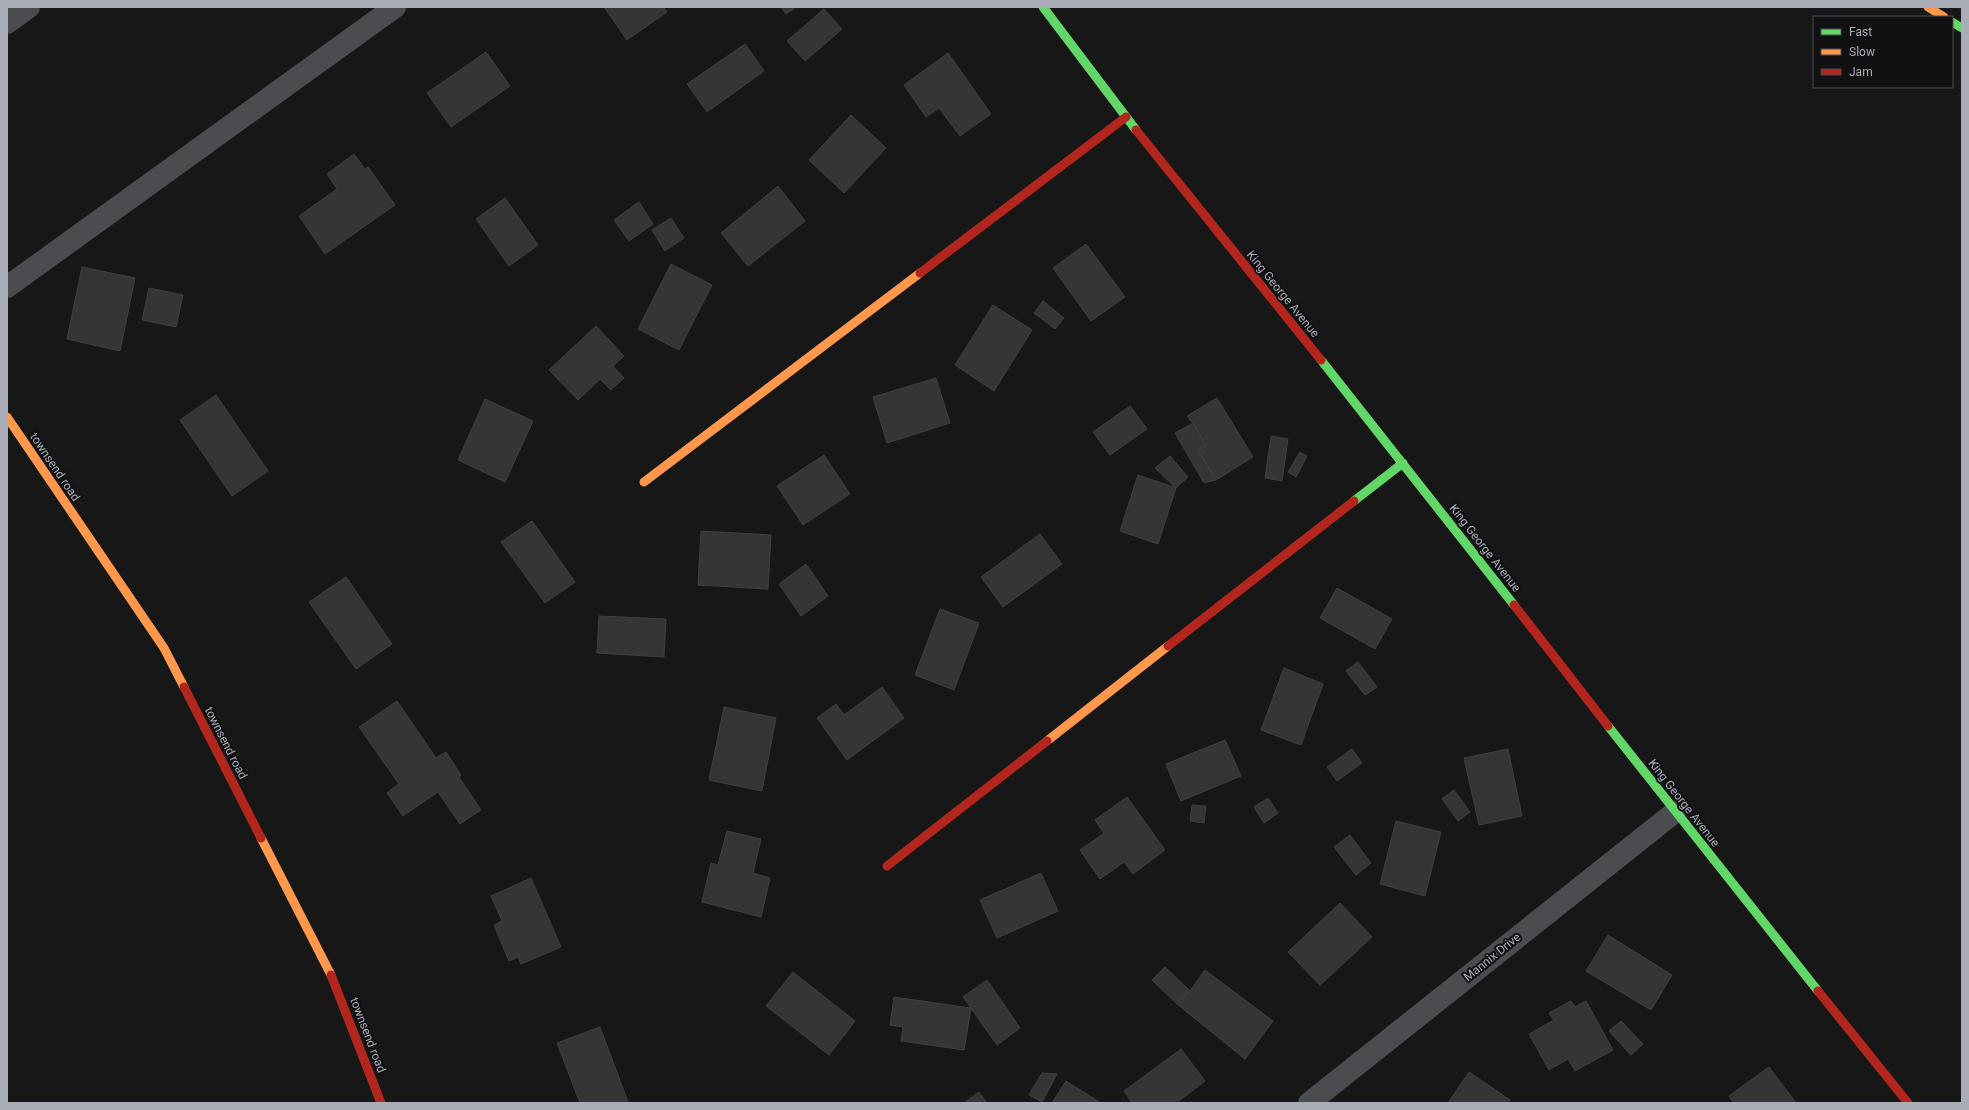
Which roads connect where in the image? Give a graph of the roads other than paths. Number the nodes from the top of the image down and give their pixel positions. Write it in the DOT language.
graph roads {
  1 [pos="29,7"];
  2 [pos="395,7"];
  3 [pos="1043,7"];
  4 [pos="1928,7"];
  5 [pos="1942,16"];
  6 [pos="7,23"];
  7 [pos="1953,23"];
  8 [pos="1962,28"];
  9 [pos="1126,117"];
  10 [pos="7,287"];
  11 [pos="7,417"];
  12 [pos="1403,463"];
  13 [pos="644,482"];
  14 [pos="1675,812"];
  15 [pos="887,866"];
  16 [pos="381,1103"];
  17 [pos="1309,1103"];
  18 [pos="1908,1103"];
  1 -- 6 [label="street"];
  2 -- 10 [label="street"];
  3 -- 9 [label="street, King George Avenue"];
  4 -- 5 [label="street"];
  7 -- 8 [label="street"];
  9 -- 12 [label="street, King George Avenue"];
  9 -- 13 [label="street"];
  11 -- 16 [label="street, townsend road"];
  12 -- 14 [label="street, King George Avenue"];
  12 -- 15 [label="street"];
  14 -- 17 [label="street, Mannix Drive"];
  14 -- 18 [label="street, King George Avenue"];
}
